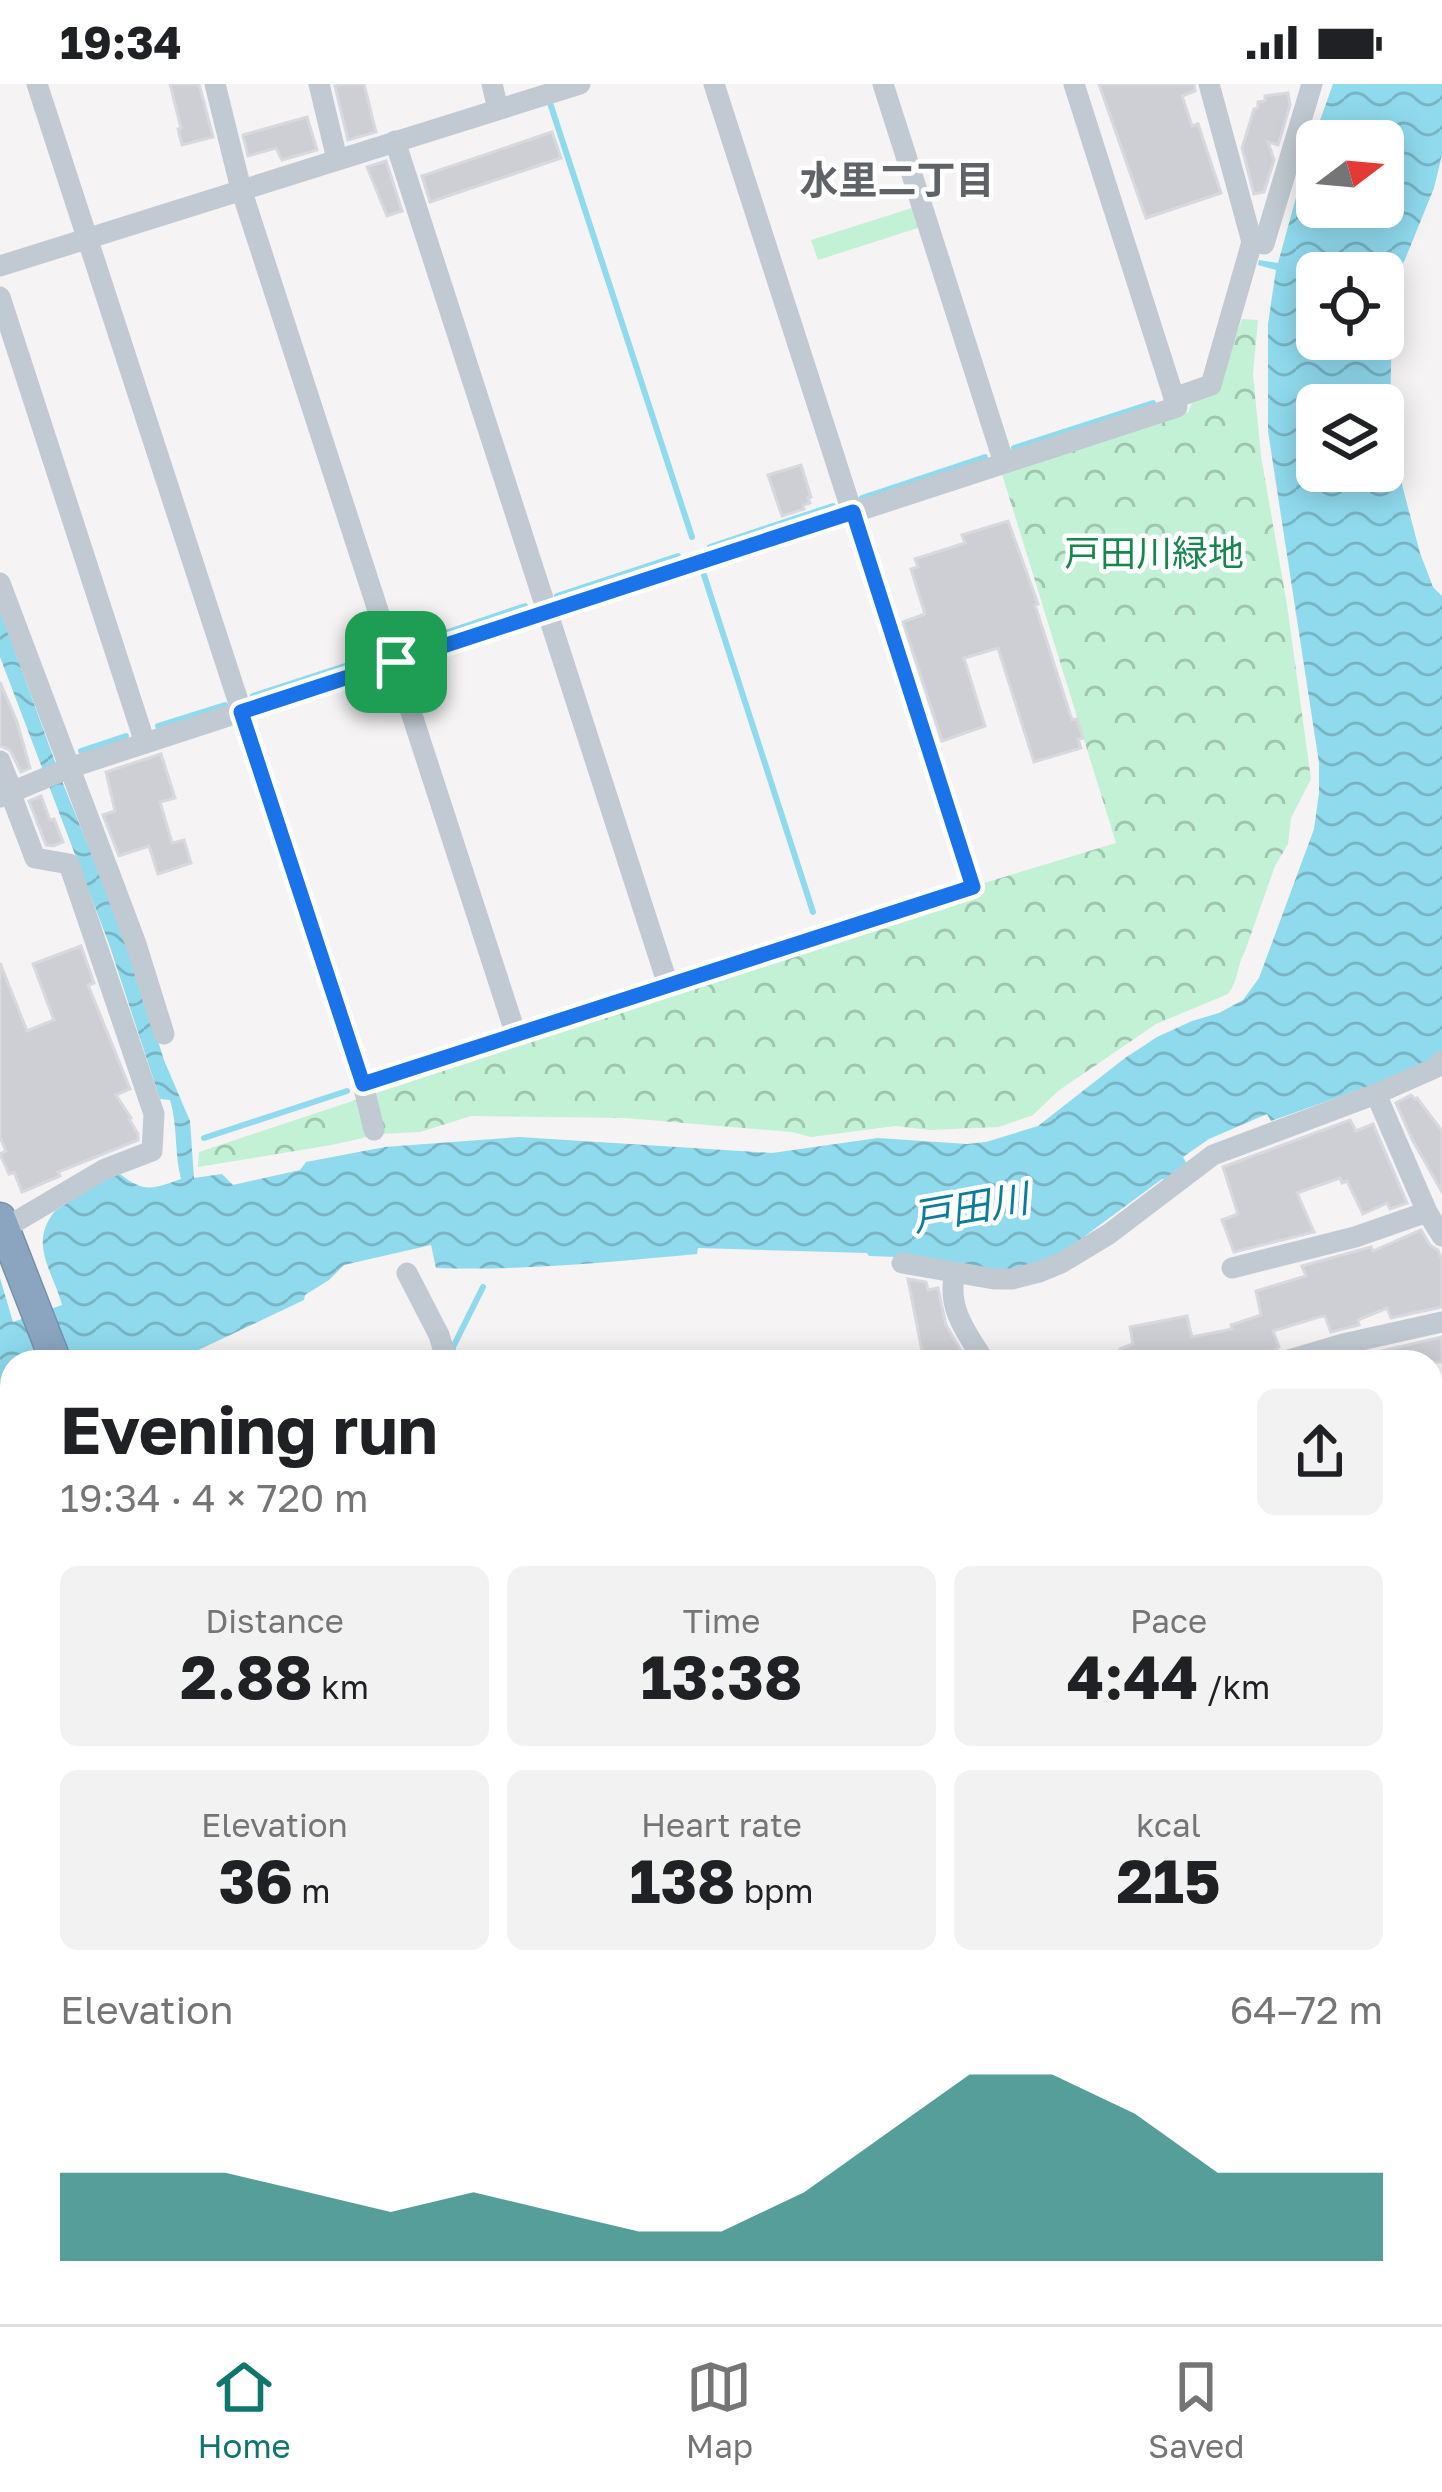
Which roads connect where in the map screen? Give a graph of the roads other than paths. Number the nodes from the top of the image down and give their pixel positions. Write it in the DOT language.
graph roads {
  1 [pos="37,84"];
  2 [pos="215,84"];
  3 [pos="319,84"];
  4 [pos="492,84"];
  5 [pos="580,84"];
  6 [pos="714,84"];
  7 [pos="883,84"];
  8 [pos="1074,84"];
  9 [pos="1209,84"];
  10 [pos="1312,84"];
  11 [pos="498,110"];
  12 [pos="395,141"];
  13 [pos="337,159"];
  14 [pos="241,189"];
  15 [pos="88,238"];
  16 [pos="1252,242"];
  17 [pos="0,266"];
  18 [pos="0,297"];
  19 [pos="1174,398"];
  20 [pos="1004,463"];
  21 [pos="853,512"];
  22 [pos="0,583"];
  23 [pos="548,612"];
  24 [pos="396,662"];
  25 [pos="241,712"];
  26 [pos="146,743"];
  27 [pos="0,761"];
  28 [pos="57,773"];
  29 [pos="7,793"];
  30 [pos="668,986"];
  31 [pos="164,1034"];
  32 [pos="516,1035"];
  33 [pos="1440,1068"];
  34 [pos="363,1084"];
  35 [pos="1376,1094"];
  36 [pos="374,1130"];
  37 [pos="1427,1212"];
  38 [pos="1,1226"];
  39 [pos="1442,1236"];
  40 [pos="902,1264"];
  41 [pos="1232,1268"];
  42 [pos="407,1273"];
  43 [pos="956,1273"];
  44 [pos="1442,1322"];
  45 [pos="51,1350"];
  46 [pos="443,1350"];
  47 [pos="978,1350"];
  48 [pos="1354,1350"];
  1 -- 15 [label="street"];
  2 -- 14 [label="street"];
  3 -- 13 [label="street"];
  4 -- 11 [label="street"];
  5 -- 11 [label="street"];
  6 -- 21 [label="street"];
  7 -- 20 [label="street"];
  8 -- 19 [label="street"];
  9 -- 16 [label="street"];
  10 -- 16 [label="street"];
  11 -- 12 [label="street"];
  12 -- 13 [label="street"];
  12 -- 23 [label="street"];
  13 -- 14 [label="street"];
  14 -- 15 [label="street"];
  14 -- 24 [label="street"];
  15 -- 17 [label="street"];
  15 -- 25 [label="street"];
  16 -- 19 [label="street"];
  18 -- 26 [label="street"];
  19 -- 20 [label="street"];
  20 -- 21 [label="street"];
  21 -- 23 [label="street"];
  21 -- 30 [label="street"];
  22 -- 28 [label="street"];
  23 -- 24 [label="street"];
  23 -- 30 [label="street"];
  24 -- 25 [label="street"];
  24 -- 32 [label="street"];
  25 -- 26 [label="street"];
  25 -- 34 [label="street"];
  26 -- 28 [label="street"];
  27 -- 29 [label="street"];
  28 -- 29 [label="street"];
  28 -- 31 [label="street"];
  29 -- 38 [label="street"];
  30 -- 32 [label="street"];
  32 -- 34 [label="street"];
  33 -- 35 [label="street"];
  34 -- 36 [label="street"];
  35 -- 37 [label="street"];
  35 -- 43 [label="street"];
  37 -- 39 [label="street"];
  37 -- 41 [label="street"];
  38 -- 45 [label="highway"];
  40 -- 43 [label="street"];
  42 -- 46 [label="street"];
  43 -- 47 [label="street"];
  44 -- 48 [label="street"];
}
